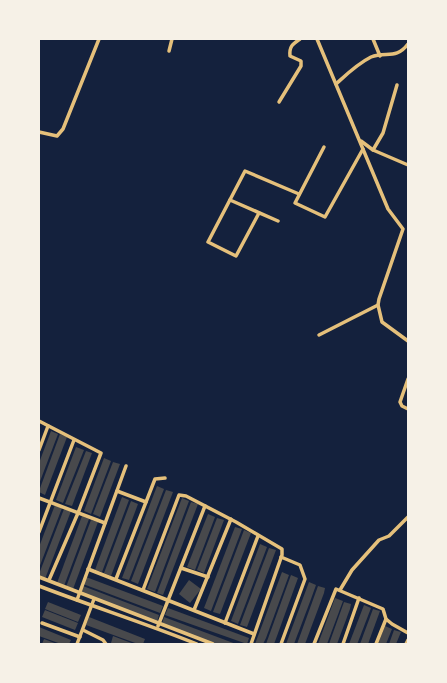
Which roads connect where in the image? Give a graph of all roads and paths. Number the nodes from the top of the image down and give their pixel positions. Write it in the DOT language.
graph roads {
  1 [pos="99,39"];
  2 [pos="172,39"];
  3 [pos="300,39"];
  4 [pos="317,39"];
  5 [pos="373,39"];
  6 [pos="408,44"];
  7 [pos="169,51"];
  8 [pos="380,56"];
  9 [pos="336,84"];
  10 [pos="397,85"];
  11 [pos="278,102"];
  12 [pos="39,132"];
  13 [pos="360,140"];
  14 [pos="324,147"];
  15 [pos="363,148"];
  16 [pos="373,150"];
  17 [pos="408,165"];
  18 [pos="299,194"];
  19 [pos="230,200"];
  20 [pos="259,213"];
  21 [pos="278,221"];
  22 [pos="378,305"];
  23 [pos="319,335"];
  24 [pos="408,341"];
  25 [pos="408,379"];
  26 [pos="408,410"];
  27 [pos="39,421"];
  28 [pos="48,426"];
  29 [pos="74,440"];
  30 [pos="39,450"];
  31 [pos="126,466"];
  32 [pos="165,478"];
  33 [pos="117,491"];
  34 [pos="39,498"];
  35 [pos="51,502"];
  36 [pos="146,502"];
  37 [pos="205,506"];
  38 [pos="78,513"];
  39 [pos="408,517"];
  40 [pos="231,519"];
  41 [pos="105,523"];
  42 [pos="39,532"];
  43 [pos="258,536"];
  44 [pos="281,557"];
  45 [pos="181,568"];
  46 [pos="88,569"];
  47 [pos="39,577"];
  48 [pos="208,577"];
  49 [pos="116,579"];
  50 [pos="49,580"];
  51 [pos="39,586"];
  52 [pos="143,590"];
  53 [pos="340,590"];
  54 [pos="80,593"];
  55 [pos="359,598"];
  56 [pos="94,599"];
  57 [pos="76,600"];
  58 [pos="168,600"];
  59 [pos="93,606"];
  60 [pos="194,610"];
  61 [pos="386,619"];
  62 [pos="42,623"];
  63 [pos="225,623"];
  64 [pos="158,626"];
  65 [pos="83,630"];
  66 [pos="408,633"];
  67 [pos="254,634"];
  68 [pos="80,637"];
  69 [pos="408,640"];
  70 [pos="77,644"];
  71 [pos="106,644"];
  72 [pos="197,644"];
  73 [pos="213,644"];
  74 [pos="250,644"];
  75 [pos="281,644"];
  76 [pos="314,644"];
  77 [pos="343,644"];
  78 [pos="376,644"];
  79 [pos="406,644"];
  1 -- 12 [label="street"];
  2 -- 7 [label="street"];
  3 -- 11 [label="street"];
  4 -- 9 [label="street"];
  5 -- 8 [label="street"];
  6 -- 8 [label="street"];
  8 -- 9 [label="street"];
  9 -- 13 [label="street"];
  10 -- 16 [label="street"];
  13 -- 15 [label="street"];
  13 -- 16 [label="street"];
  14 -- 18 [label="street"];
  15 -- 18 [label="street"];
  15 -- 22 [label="street"];
  16 -- 17 [label="street"];
  18 -- 19 [label="street"];
  19 -- 20 [label="street"];
  19 -- 20 [label="street"];
  20 -- 21 [label="street"];
  22 -- 23 [label="street"];
  22 -- 24 [label="street"];
  25 -- 26 [label="street"];
  27 -- 28 [label="street"];
  28 -- 29 [label="street"];
  28 -- 30 [label="street"];
  29 -- 35 [label="street"];
  29 -- 38 [label="street"];
  31 -- 33 [label="street"];
  32 -- 36 [label="street"];
  33 -- 36 [label="street"];
  33 -- 41 [label="street"];
  34 -- 35 [label="street"];
  35 -- 38 [label="street"];
  35 -- 42 [label="street"];
  36 -- 49 [label="street"];
  37 -- 40 [label="street"];
  37 -- 45 [label="street"];
  37 -- 52 [label="street"];
  38 -- 41 [label="street"];
  38 -- 50 [label="street"];
  39 -- 53 [label="street"];
  40 -- 43 [label="street"];
  40 -- 48 [label="street"];
  41 -- 46 [label="street"];
  43 -- 44 [label="street"];
  43 -- 63 [label="street"];
  44 -- 67 [label="street"];
  44 -- 75 [label="street"];
  45 -- 48 [label="street"];
  45 -- 58 [label="street"];
  46 -- 49 [label="street"];
  46 -- 54 [label="street"];
  47 -- 50 [label="street"];
  48 -- 60 [label="street"];
  49 -- 52 [label="street"];
  50 -- 54 [label="street"];
  51 -- 57 [label="street"];
  52 -- 58 [label="street"];
  53 -- 55 [label="street"];
  53 -- 76 [label="street"];
  54 -- 56 [label="street"];
  54 -- 57 [label="street"];
  55 -- 61 [label="street"];
  55 -- 77 [label="street"];
  56 -- 59 [label="street"];
  56 -- 64 [label="street"];
  57 -- 59 [label="street"];
  58 -- 60 [label="street"];
  58 -- 64 [label="street"];
  59 -- 64 [label="street"];
  59 -- 65 [label="street"];
  60 -- 63 [label="street"];
  61 -- 66 [label="street"];
  61 -- 78 [label="street"];
  62 -- 68 [label="street"];
  63 -- 67 [label="street"];
  64 -- 72 [label="street"];
  64 -- 73 [label="street"];
  65 -- 68 [label="street"];
  65 -- 71 [label="street"];
  67 -- 74 [label="street"];
  68 -- 70 [label="street"];
  69 -- 79 [label="street"];
}
